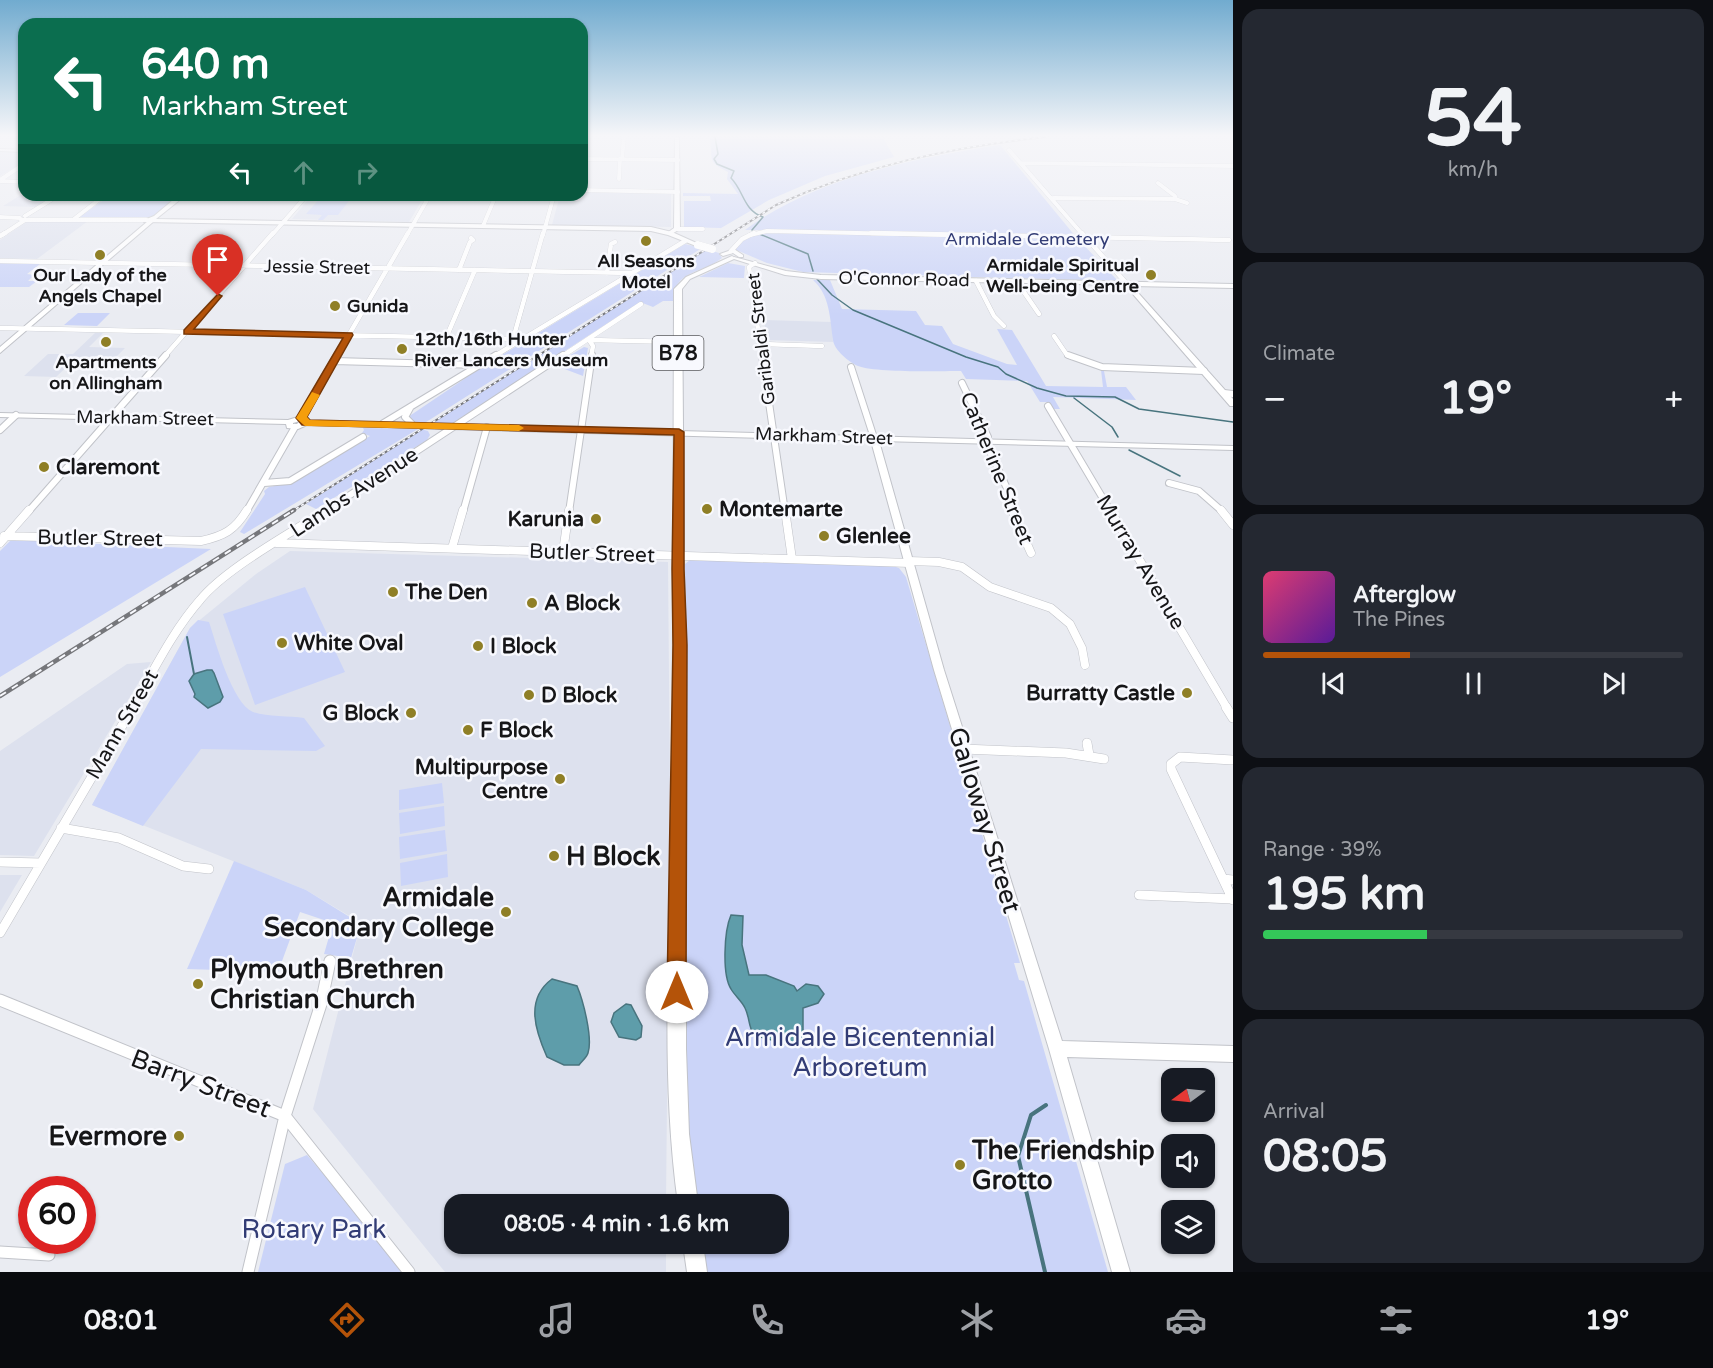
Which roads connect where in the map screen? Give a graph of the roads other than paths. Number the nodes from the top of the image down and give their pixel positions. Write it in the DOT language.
graph roads {
  1 [pos="678,196"];
  2 [pos="1053,198"];
  3 [pos="1175,199"];
  4 [pos="50,201"];
  5 [pos="97,201"];
  6 [pos="176,201"];
  7 [pos="301,201"];
  8 [pos="427,201"];
  9 [pos="493,201"];
  10 [pos="552,201"];
  11 [pos="1187,203"];
  12 [pos="0,217"];
  13 [pos="25,218"];
  14 [pos="74,219"];
  15 [pos="153,220"];
  16 [pos="283,222"];
  17 [pos="413,225"];
  18 [pos="483,226"];
  19 [pos="545,227"];
  20 [pos="703,229"];
  21 [pos="674,231"];
  22 [pos="0,235"];
  23 [pos="1085,237"];
  24 [pos="464,239"];
  25 [pos="685,241"];
  26 [pos="1231,241"];
  27 [pos="615,242"];
  28 [pos="727,254"];
  29 [pos="0,261"];
  30 [pos="103,263"];
  31 [pos="754,263"];
  32 [pos="245,266"];
  33 [pos="387,268"];
  34 [pos="459,270"];
  35 [pos="475,270"];
  36 [pos="533,271"];
  37 [pos="607,273"];
  38 [pos="633,273"];
  39 [pos="1016,280"];
  40 [pos="976,281"];
  41 [pos="1127,284"];
  42 [pos="1233,286"];
  43 [pos="641,304"];
  44 [pos="1039,314"];
  45 [pos="1004,326"];
  46 [pos="0,328"];
  47 [pos="26,328"];
  48 [pos="187,332"];
  49 [pos="349,335"];
  50 [pos="1054,336"];
  51 [pos="446,338"];
  52 [pos="513,339"];
  53 [pos="524,339"];
  54 [pos="589,340"];
  55 [pos="678,342"];
  56 [pos="759,344"];
  57 [pos="822,346"];
  58 [pos="0,351"];
  59 [pos="334,361"];
  60 [pos="481,366"];
  61 [pos="851,367"];
  62 [pos="1203,370"];
  63 [pos="962,383"];
  64 [pos="1224,393"];
  65 [pos="1233,394"];
  66 [pos="1233,404"];
  67 [pos="1048,405"];
  68 [pos="411,407"];
  69 [pos="0,415"];
  70 [pos="16,415"];
  71 [pos="111,418"];
  72 [pos="303,420"];
  73 [pos="292,424"];
  74 [pos="382,424"];
  75 [pos="370,425"];
  76 [pos="414,425"];
  77 [pos="428,426"];
  78 [pos="454,426"];
  79 [pos="487,427"];
  80 [pos="0,430"];
  81 [pos="582,430"];
  82 [pos="679,432"];
  83 [pos="773,435"];
  84 [pos="363,437"];
  85 [pos="874,438"];
  86 [pos="433,440"];
  87 [pos="987,441"];
  88 [pos="1071,443"];
  89 [pos="1233,448"];
  90 [pos="264,483"];
  91 [pos="1169,483"];
  92 [pos="1233,525"];
  93 [pos="3,536"];
  94 [pos="0,543"];
  95 [pos="275,543"];
  96 [pos="452,548"];
  97 [pos="563,552"];
  98 [pos="1031,553"];
  99 [pos="678,555"];
  100 [pos="792,559"];
  101 [pos="909,562"];
  102 [pos="1085,665"];
  103 [pos="1233,718"];
  104 [pos="1087,743"];
  105 [pos="963,749"];
  106 [pos="1089,755"];
  107 [pos="1104,759"];
  108 [pos="1233,760"];
  109 [pos="61,828"];
  110 [pos="0,862"];
  111 [pos="41,863"];
  112 [pos="209,869"];
  113 [pos="1228,880"];
  114 [pos="1139,895"];
  115 [pos="1233,900"];
  116 [pos="0,933"];
  117 [pos="330,961"];
  118 [pos="0,1000"];
  119 [pos="1057,1049"];
  120 [pos="1233,1054"];
  121 [pos="285,1116"];
  122 [pos="687,1194"];
  123 [pos="0,1252"];
  124 [pos="694,1254"];
  125 [pos="49,1256"];
  126 [pos="248,1272"];
  127 [pos="409,1272"];
  128 [pos="697,1272"];
  129 [pos="1121,1272"];
  1 -- 21 [label="street"];
  2 -- 3 [label="street"];
  2 -- 23 [label="street"];
  3 -- 11 [label="street"];
  4 -- 13 [label="street"];
  5 -- 14 [label="street"];
  6 -- 15 [label="main road"];
  7 -- 16 [label="street"];
  8 -- 17 [label="street"];
  9 -- 18 [label="street"];
  10 -- 19 [label="street"];
  12 -- 13 [label="street"];
  13 -- 14 [label="street"];
  13 -- 22 [label="street"];
  14 -- 15 [label="street"];
  15 -- 16 [label="main road"];
  15 -- 30 [label="street"];
  16 -- 17 [label="main road"];
  16 -- 32 [label="street"];
  17 -- 18 [label="main road"];
  17 -- 33 [label="street"];
  18 -- 19 [label="main road"];
  19 -- 21 [label="main road"];
  19 -- 36 [label="street"];
  20 -- 21 [label="street"];
  21 -- 25 [label="main road"];
  23 -- 26 [label="street"];
  23 -- 28 [label="street"];
  23 -- 41 [label="street"];
  24 -- 34 [label="street"];
  25 -- 28 [label="main road, bridge"];
  25 -- 38 [label="street"];
  27 -- 37 [label="street"];
  28 -- 31 [label="street, O'Connor Road"];
  28 -- 55 [label="main road, B78"];
  29 -- 30 [label="street, Jessie Street"];
  30 -- 32 [label="street, Jessie Street"];
  30 -- 47 [label="street"];
  31 -- 39 [label="street, O'Connor Road"];
  31 -- 40 [label="street, O'Connor Road"];
  31 -- 56 [label="street, Garibaldi Street"];
  32 -- 33 [label="street, Jessie Street"];
  32 -- 48 [label="street"];
  33 -- 34 [label="street, Jessie Street"];
  33 -- 49 [label="street"];
  34 -- 35 [label="street, Jessie Street"];
  35 -- 36 [label="street, Jessie Street"];
  35 -- 51 [label="street"];
  36 -- 37 [label="street, Jessie Street"];
  36 -- 52 [label="street"];
  37 -- 38 [label="street, Jessie Street"];
  38 -- 53 [label="street"];
  39 -- 40 [label="street, O'Connor Road"];
  39 -- 41 [label="street, O'Connor Road"];
  39 -- 44 [label="street"];
  40 -- 45 [label="street"];
  41 -- 42 [label="street, O'Connor Road"];
  41 -- 62 [label="street"];
  43 -- 54 [label="street, Lambs Avenue"];
  46 -- 47 [label="street"];
  47 -- 48 [label="street"];
  47 -- 58 [label="street"];
  48 -- 49 [label="street"];
  48 -- 71 [label="street"];
  49 -- 51 [label="street"];
  49 -- 59 [label="street"];
  50 -- 62 [label="street"];
  51 -- 52 [label="street"];
  52 -- 53 [label="street"];
  53 -- 60 [label="street"];
  54 -- 55 [label="street"];
  54 -- 78 [label="street, Lambs Avenue"];
  54 -- 81 [label="street"];
  55 -- 82 [label="main road, B78"];
  56 -- 57 [label="street"];
  56 -- 83 [label="street, Garibaldi Street"];
  59 -- 60 [label="street"];
  59 -- 72 [label="street"];
  60 -- 68 [label="street"];
  61 -- 85 [label="street, Galloway Street"];
  62 -- 64 [label="street"];
  63 -- 87 [label="street, Catherine Street"];
  64 -- 65 [label="street"];
  64 -- 66 [label="street"];
  67 -- 88 [label="street, Murray Avenue"];
  68 -- 74 [label="street"];
  68 -- 76 [label="street"];
  69 -- 70 [label="street, Markham Street"];
  70 -- 71 [label="street, Markham Street"];
  70 -- 80 [label="street"];
  71 -- 73 [label="street, Markham Street"];
  71 -- 93 [label="street"];
  72 -- 73 [label="street"];
  72 -- 75 [label="street, Markham Street"];
  73 -- 90 [label="street"];
  74 -- 75 [label="street, Markham Street"];
  74 -- 76 [label="street, Markham Street"];
  75 -- 76 [label="street, Markham Street"];
  76 -- 77 [label="street, Markham Street"];
  77 -- 78 [label="street, Markham Street"];
  77 -- 86 [label="street, Lambs Avenue"];
  78 -- 79 [label="street, Markham Street"];
  78 -- 86 [label="street, Lambs Avenue"];
  79 -- 81 [label="street, Markham Street"];
  79 -- 96 [label="street"];
  81 -- 82 [label="street, Markham Street"];
  81 -- 97 [label="street"];
  82 -- 83 [label="street, Markham Street"];
  82 -- 99 [label="main road, B78"];
  83 -- 85 [label="street, Markham Street"];
  83 -- 100 [label="street, Garibaldi Street"];
  84 -- 90 [label="street"];
  85 -- 87 [label="street, Markham Street"];
  85 -- 101 [label="street, Galloway Street"];
  86 -- 95 [label="street, Lambs Avenue"];
  87 -- 88 [label="street, Markham Street"];
  87 -- 98 [label="street, Catherine Street"];
  88 -- 89 [label="street, Markham Street"];
  88 -- 103 [label="street, Murray Avenue"];
  90 -- 93 [label="street, Butler Street"];
  91 -- 92 [label="street"];
  93 -- 94 [label="street"];
  95 -- 96 [label="street, Butler Street"];
  95 -- 109 [label="street, Mann Street"];
  96 -- 97 [label="street, Butler Street"];
  97 -- 99 [label="street, Butler Street"];
  99 -- 100 [label="street, Butler Street"];
  99 -- 122 [label="main road, B78"];
  100 -- 101 [label="street, Butler Street"];
  101 -- 102 [label="street, Butler Street"];
  101 -- 105 [label="street, Galloway Street"];
  104 -- 106 [label="street"];
  105 -- 106 [label="street"];
  105 -- 119 [label="street, Galloway Street"];
  106 -- 107 [label="street"];
  108 -- 113 [label="street"];
  109 -- 111 [label="street, Mann Street"];
  109 -- 112 [label="street"];
  110 -- 111 [label="street"];
  111 -- 116 [label="street, Mann Street"];
  113 -- 115 [label="street"];
  114 -- 115 [label="street"];
  117 -- 121 [label="street"];
  118 -- 121 [label="street, Barry Street"];
  119 -- 120 [label="street"];
  119 -- 129 [label="street, Galloway Street"];
  121 -- 126 [label="street"];
  121 -- 127 [label="street, Barry Street"];
  123 -- 125 [label="street"];
  124 -- 128 [label="main road"];
}
